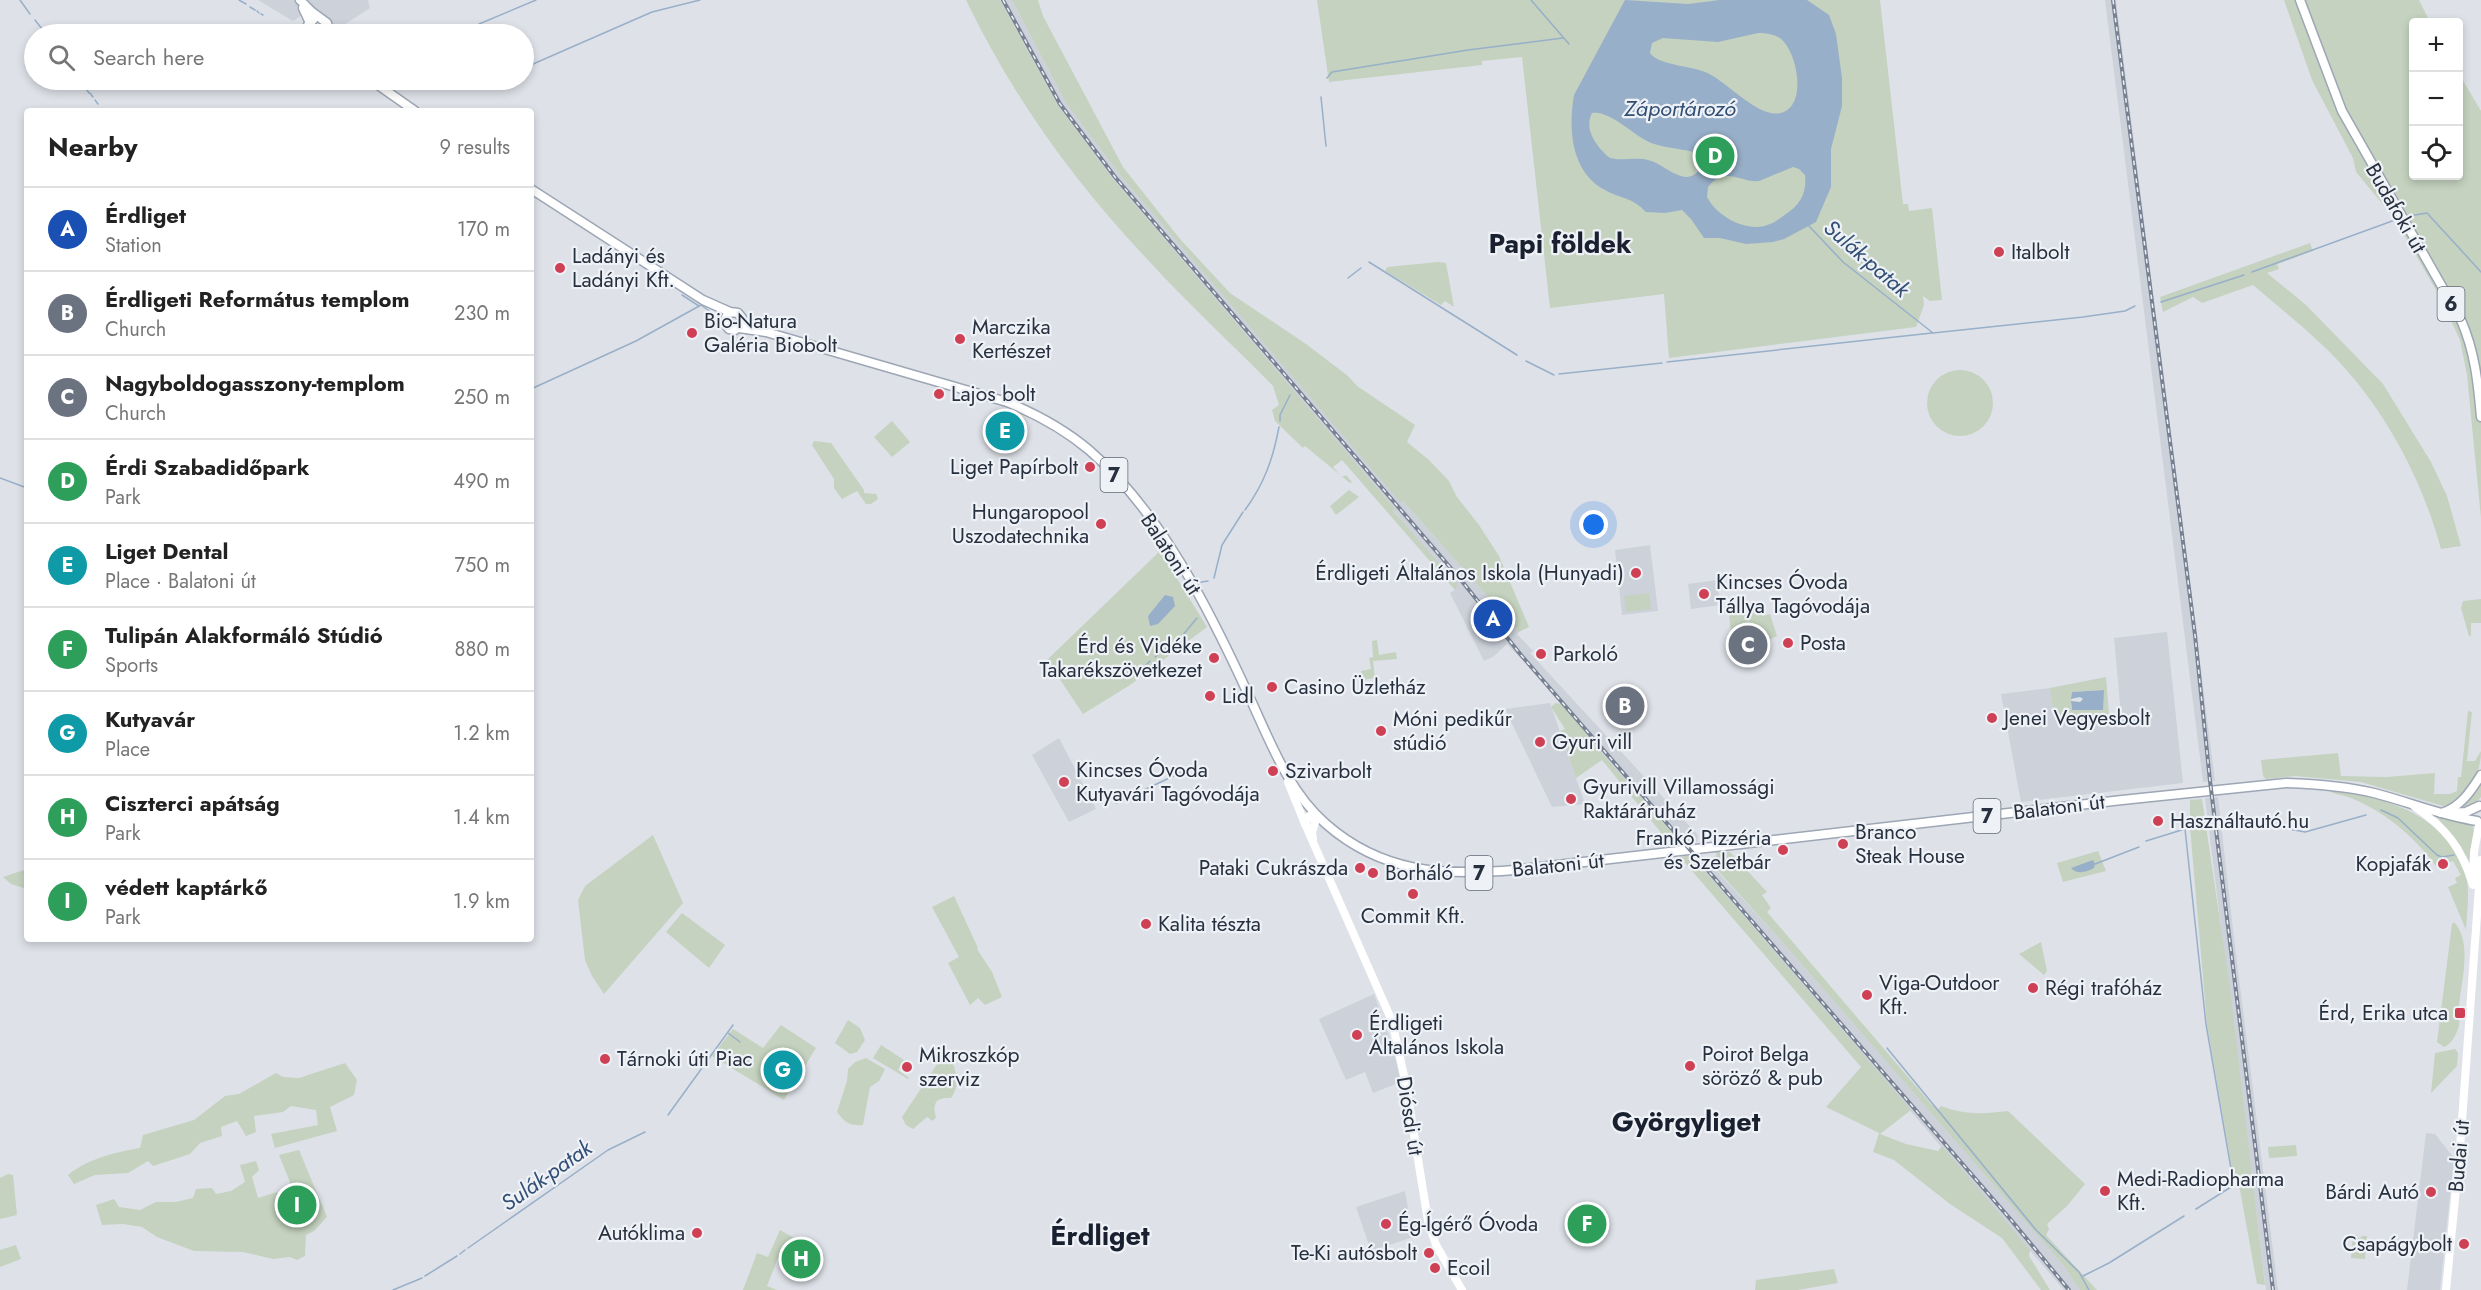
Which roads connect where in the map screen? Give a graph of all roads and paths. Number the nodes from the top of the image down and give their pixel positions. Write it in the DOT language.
graph roads {
  1 [pos="299,0"];
  2 [pos="2300,0"];
  3 [pos="322,20"];
  4 [pos="310,23"];
  5 [pos="328,24"];
  6 [pos="385,90"];
  7 [pos="411,108"];
  8 [pos="534,191"];
  9 [pos="703,300"];
  10 [pos="730,312"];
  11 [pos="724,321"];
  12 [pos="741,324"];
  13 [pos="2481,417"];
  14 [pos="1285,772"];
  15 [pos="2481,775"];
  16 [pos="2411,804"];
  17 [pos="2480,805"];
  18 [pos="2440,813"];
  19 [pos="1317,816"];
  20 [pos="1305,824"];
  21 [pos="2479,824"];
  22 [pos="1315,825"];
  23 [pos="1326,825"];
  24 [pos="1314,843"];
  25 [pos="2481,860"];
  26 [pos="2473,885"];
  27 [pos="2476,915"];
  28 [pos="1462,1290"];
  29 [pos="2446,1290"];
  1 -- 3 [label="main road"];
  1 -- 4 [label="main road"];
  2 -- 13 [label="main road, Budafoki út / 6"];
  3 -- 4 [label="main road"];
  3 -- 5 [label="main road"];
  6 -- 7 [label="main road"];
  8 -- 9 [label="main road, 7"];
  9 -- 10 [label="main road, 7"];
  9 -- 11 [label="main road, 7"];
  10 -- 11 [label="main road"];
  10 -- 12 [label="main road, 7"];
  11 -- 12 [label="main road, 7"];
  12 -- 14 [label="main road, Balatoni út / 7"];
  14 -- 19 [label="main road, Balatoni út / 7"];
  14 -- 20 [label="main road, Diósdi út"];
  15 -- 18 [label="main road"];
  16 -- 18 [label="main road, Balatoni út / 7"];
  16 -- 23 [label="main road, Balatoni út / 7"];
  16 -- 26 [label="main road"];
  17 -- 18 [label="main road, 7"];
  17 -- 21 [label="main road"];
  18 -- 21 [label="main road, Balatoni út / 7"];
  19 -- 20 [label="main road"];
  19 -- 22 [label="main road, Diósdi út"];
  19 -- 23 [label="main road, Balatoni út / 7"];
  20 -- 24 [label="main road, Diósdi út"];
  21 -- 26 [label="main road, Budai út"];
  22 -- 23 [label="main road"];
  22 -- 24 [label="main road, Diósdi út"];
  24 -- 28 [label="main road, Diósdi út"];
  25 -- 27 [label="main road, Budai út"];
  26 -- 27 [label="main road, Budai út"];
  27 -- 29 [label="main road, Budai út"];
}
